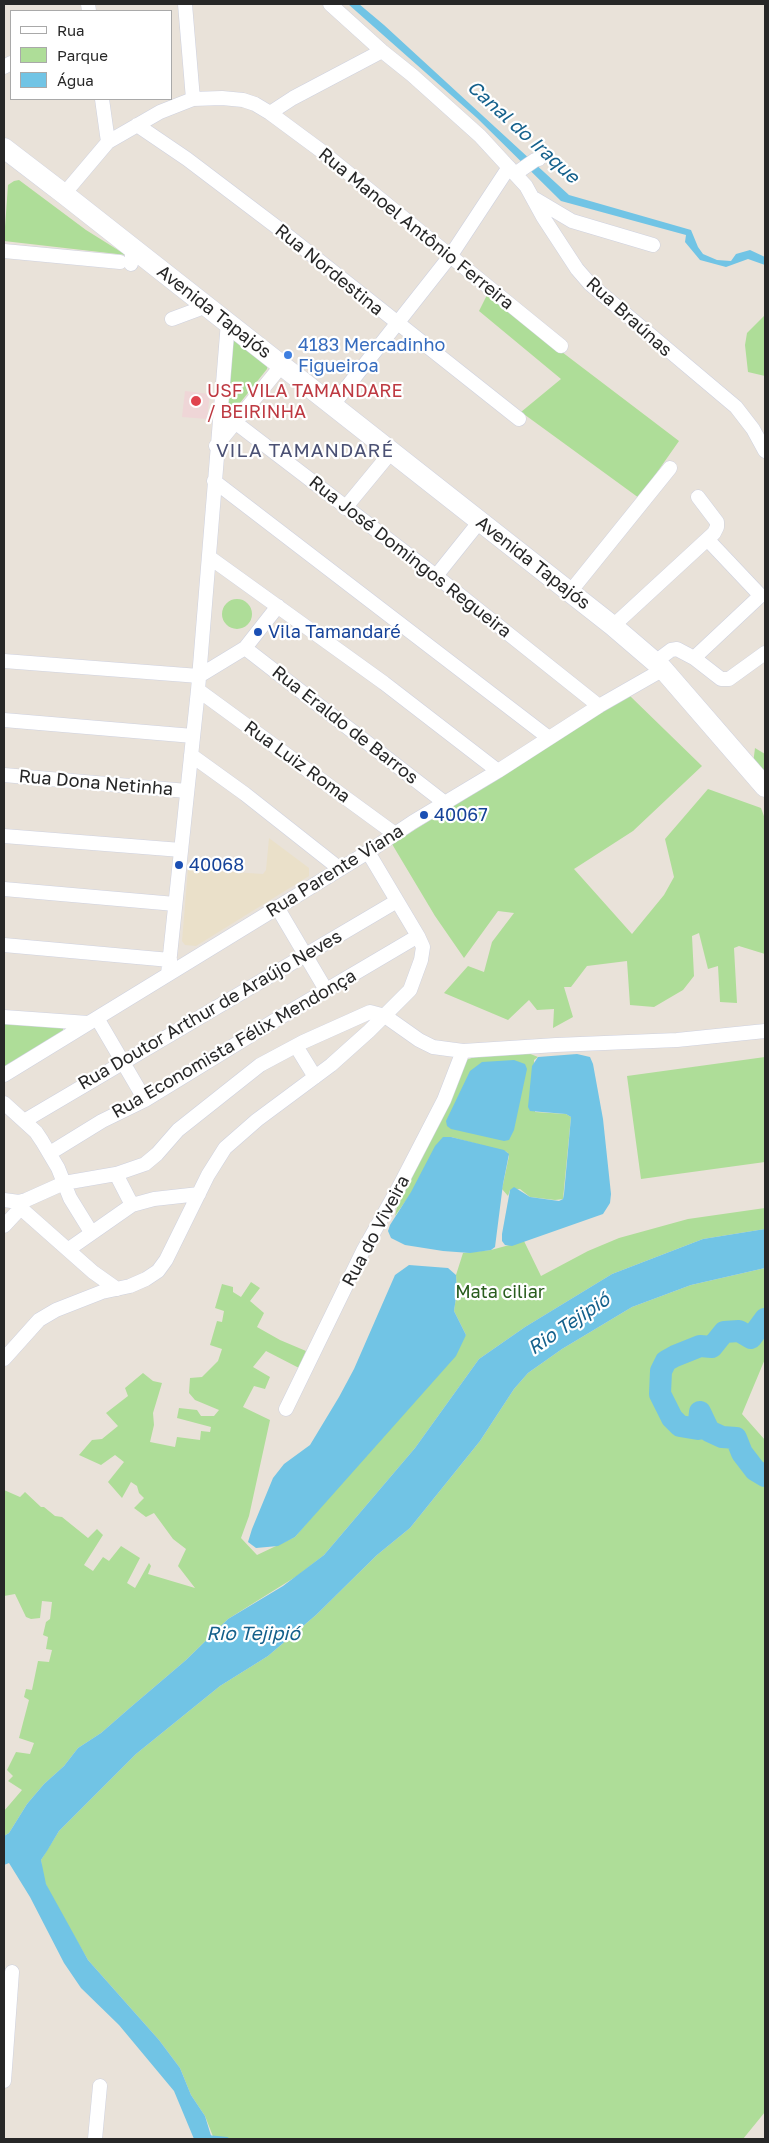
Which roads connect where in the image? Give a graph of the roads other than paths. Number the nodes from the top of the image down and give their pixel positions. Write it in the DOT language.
graph roads {
  1 [pos="185,4"];
  2 [pos="330,4"];
  3 [pos="382,51"];
  4 [pos="193,99"];
  5 [pos="102,100"];
  6 [pos="270,113"];
  7 [pos="137,125"];
  8 [pos="108,142"];
  9 [pos="4,148"];
  10 [pos="537,159"];
  11 [pos="516,170"];
  12 [pos="64,194"];
  13 [pos="534,198"];
  14 [pos="652,245"];
  15 [pos="4,251"];
  16 [pos="452,256"];
  17 [pos="128,258"];
  18 [pos="207,306"];
  19 [pos="172,319"];
  20 [pos="228,322"];
  21 [pos="397,324"];
  22 [pos="561,346"];
  23 [pos="282,365"];
  24 [pos="332,406"];
  25 [pos="219,410"];
  26 [pos="519,419"];
  27 [pos="235,422"];
  28 [pos="216,446"];
  29 [pos="392,451"];
  30 [pos="765,451"];
  31 [pos="670,468"];
  32 [pos="214,481"];
  33 [pos="698,497"];
  34 [pos="344,508"];
  35 [pos="480,521"];
  36 [pos="708,540"];
  37 [pos="209,557"];
  38 [pos="436,576"];
  39 [pos="570,592"];
  40 [pos="278,606"];
  41 [pos="612,626"];
  42 [pos="246,648"];
  43 [pos="765,653"];
  44 [pos="694,658"];
  45 [pos="4,661"];
  46 [pos="659,665"];
  47 [pos="199,676"];
  48 [pos="198,690"];
  49 [pos="599,706"];
  50 [pos="4,720"];
  51 [pos="193,736"];
  52 [pos="549,738"];
  53 [pos="191,754"];
  54 [pos="498,771"];
  55 [pos="4,775"];
  56 [pos="765,787"];
  57 [pos="187,791"];
  58 [pos="445,803"];
  59 [pos="395,834"];
  60 [pos="4,836"];
  61 [pos="181,850"];
  62 [pos="368,852"];
  63 [pos="340,869"];
  64 [pos="4,889"];
  65 [pos="397,901"];
  66 [pos="175,904"];
  67 [pos="277,907"];
  68 [pos="418,936"];
  69 [pos="4,945"];
  70 [pos="305,954"];
  71 [pos="170,960"];
  72 [pos="168,974"];
  73 [pos="326,990"];
  74 [pos="385,1016"];
  75 [pos="4,1017"];
  76 [pos="92,1021"];
  77 [pos="765,1031"];
  78 [pos="296,1046"];
  79 [pos="464,1051"];
  80 [pos="123,1063"];
  81 [pos="4,1075"];
  82 [pos="315,1077"];
  83 [pos="145,1100"];
  84 [pos="4,1103"];
  85 [pos="24,1121"];
  86 [pos="50,1153"];
  87 [pos="116,1174"];
  88 [pos="64,1183"];
  89 [pos="199,1194"];
  90 [pos="4,1200"];
  91 [pos="19,1202"];
  92 [pos="132,1205"];
  93 [pos="4,1226"];
  94 [pos="91,1232"];
  95 [pos="69,1249"];
  96 [pos="117,1289"];
  97 [pos="4,1360"];
  98 [pos="286,1409"];
  99 [pos="12,1972"];
  100 [pos="4,2081"];
  101 [pos="100,2086"];
  102 [pos="95,2139"];
  1 -- 4 [label="street"];
  2 -- 3 [label="street, Rua Braúnas"];
  3 -- 6 [label="street"];
  3 -- 11 [label="street, Rua Braúnas"];
  4 -- 6 [label="street, Rua Manoel Antônio Ferreira"];
  4 -- 7 [label="street, Rua Manoel Antônio Ferreira"];
  5 -- 8 [label="street"];
  6 -- 16 [label="street, Rua Manoel Antônio Ferreira"];
  7 -- 8 [label="street, Rua Manoel Antônio Ferreira"];
  7 -- 21 [label="street, Rua Nordestina"];
  8 -- 12 [label="street, Rua Manoel Antônio Ferreira"];
  9 -- 12 [label="main road, Avenida Tapajós"];
  10 -- 11 [label="street"];
  11 -- 13 [label="street, Rua Braúnas"];
  11 -- 16 [label="street"];
  12 -- 17 [label="main road, Avenida Tapajós"];
  13 -- 14 [label="street"];
  13 -- 30 [label="street, Rua Braúnas"];
  15 -- 17 [label="street"];
  16 -- 21 [label="street"];
  16 -- 22 [label="street, Rua Manoel Antônio Ferreira"];
  17 -- 18 [label="main road, Avenida Tapajós"];
  18 -- 19 [label="street"];
  18 -- 20 [label="main road, Avenida Tapajós"];
  20 -- 23 [label="main road, Avenida Tapajós"];
  20 -- 25 [label="street"];
  21 -- 24 [label="street"];
  21 -- 26 [label="street, Rua Nordestina"];
  23 -- 24 [label="main road, Avenida Tapajós"];
  23 -- 27 [label="street"];
  24 -- 29 [label="main road, Avenida Tapajós"];
  25 -- 27 [label="street, Rua José Domingos Regueira"];
  25 -- 28 [label="street"];
  27 -- 28 [label="street"];
  27 -- 34 [label="street, Rua José Domingos Regueira"];
  28 -- 32 [label="street"];
  29 -- 34 [label="street"];
  29 -- 35 [label="main road, Avenida Tapajós"];
  31 -- 39 [label="street"];
  32 -- 37 [label="street"];
  32 -- 52 [label="street"];
  33 -- 36 [label="street"];
  34 -- 38 [label="street, Rua José Domingos Regueira"];
  35 -- 38 [label="street"];
  35 -- 39 [label="main road, Avenida Tapajós"];
  36 -- 41 [label="street"];
  36 -- 44 [label="street"];
  37 -- 40 [label="street"];
  37 -- 47 [label="street"];
  38 -- 49 [label="street, Rua José Domingos Regueira"];
  39 -- 41 [label="main road, Avenida Tapajós"];
  40 -- 42 [label="street"];
  40 -- 54 [label="street"];
  41 -- 46 [label="main road, Avenida Tapajós"];
  42 -- 47 [label="street"];
  42 -- 58 [label="street, Rua Eraldo de Barros"];
  43 -- 44 [label="street"];
  44 -- 46 [label="street"];
  45 -- 47 [label="street"];
  46 -- 49 [label="street, Rua Parente Viana"];
  46 -- 56 [label="main road, Avenida Tapajós"];
  47 -- 48 [label="street"];
  48 -- 51 [label="street"];
  48 -- 59 [label="street, Rua Luiz Roma"];
  49 -- 52 [label="street, Rua Parente Viana"];
  50 -- 51 [label="street"];
  51 -- 53 [label="street"];
  52 -- 54 [label="street, Rua Parente Viana"];
  53 -- 57 [label="street"];
  53 -- 63 [label="street"];
  54 -- 58 [label="street, Rua Parente Viana"];
  55 -- 57 [label="street, Rua Dona Netinha"];
  57 -- 61 [label="street"];
  58 -- 59 [label="street, Rua Parente Viana"];
  59 -- 62 [label="street, Rua Parente Viana"];
  60 -- 61 [label="street"];
  61 -- 66 [label="street"];
  62 -- 63 [label="street, Rua Parente Viana"];
  62 -- 65 [label="street"];
  63 -- 67 [label="street, Rua Parente Viana"];
  64 -- 66 [label="street"];
  65 -- 68 [label="street"];
  65 -- 70 [label="street, Rua Doutor Arthur de Araújo Neves"];
  66 -- 71 [label="street"];
  67 -- 70 [label="street"];
  67 -- 72 [label="street, Rua Parente Viana"];
  68 -- 73 [label="street, Rua Economista Félix Mendonça"];
  68 -- 74 [label="street"];
  69 -- 71 [label="street"];
  70 -- 73 [label="street"];
  70 -- 80 [label="street, Rua Doutor Arthur de Araújo Neves"];
  71 -- 72 [label="street"];
  72 -- 76 [label="street, Rua Parente Viana"];
  73 -- 83 [label="street, Rua Economista Félix Mendonça"];
  74 -- 78 [label="street"];
  74 -- 79 [label="street"];
  74 -- 82 [label="street"];
  75 -- 76 [label="street"];
  76 -- 80 [label="street"];
  76 -- 81 [label="street, Rua Parente Viana"];
  77 -- 79 [label="street"];
  78 -- 82 [label="street"];
  78 -- 87 [label="street"];
  79 -- 98 [label="street, Rua do Viveira"];
  80 -- 83 [label="street"];
  80 -- 85 [label="street, Rua Doutor Arthur de Araújo Neves"];
  82 -- 89 [label="street"];
  83 -- 86 [label="street, Rua Economista Félix Mendonça"];
  84 -- 85 [label="street"];
  85 -- 86 [label="street"];
  86 -- 88 [label="street"];
  87 -- 88 [label="street"];
  87 -- 92 [label="street"];
  88 -- 91 [label="street"];
  88 -- 94 [label="street"];
  89 -- 92 [label="street"];
  89 -- 96 [label="street"];
  90 -- 91 [label="street"];
  91 -- 93 [label="street"];
  91 -- 95 [label="street"];
  92 -- 94 [label="street"];
  94 -- 95 [label="street"];
  95 -- 96 [label="street"];
  96 -- 97 [label="street"];
  99 -- 100 [label="street"];
  101 -- 102 [label="street"];
}
